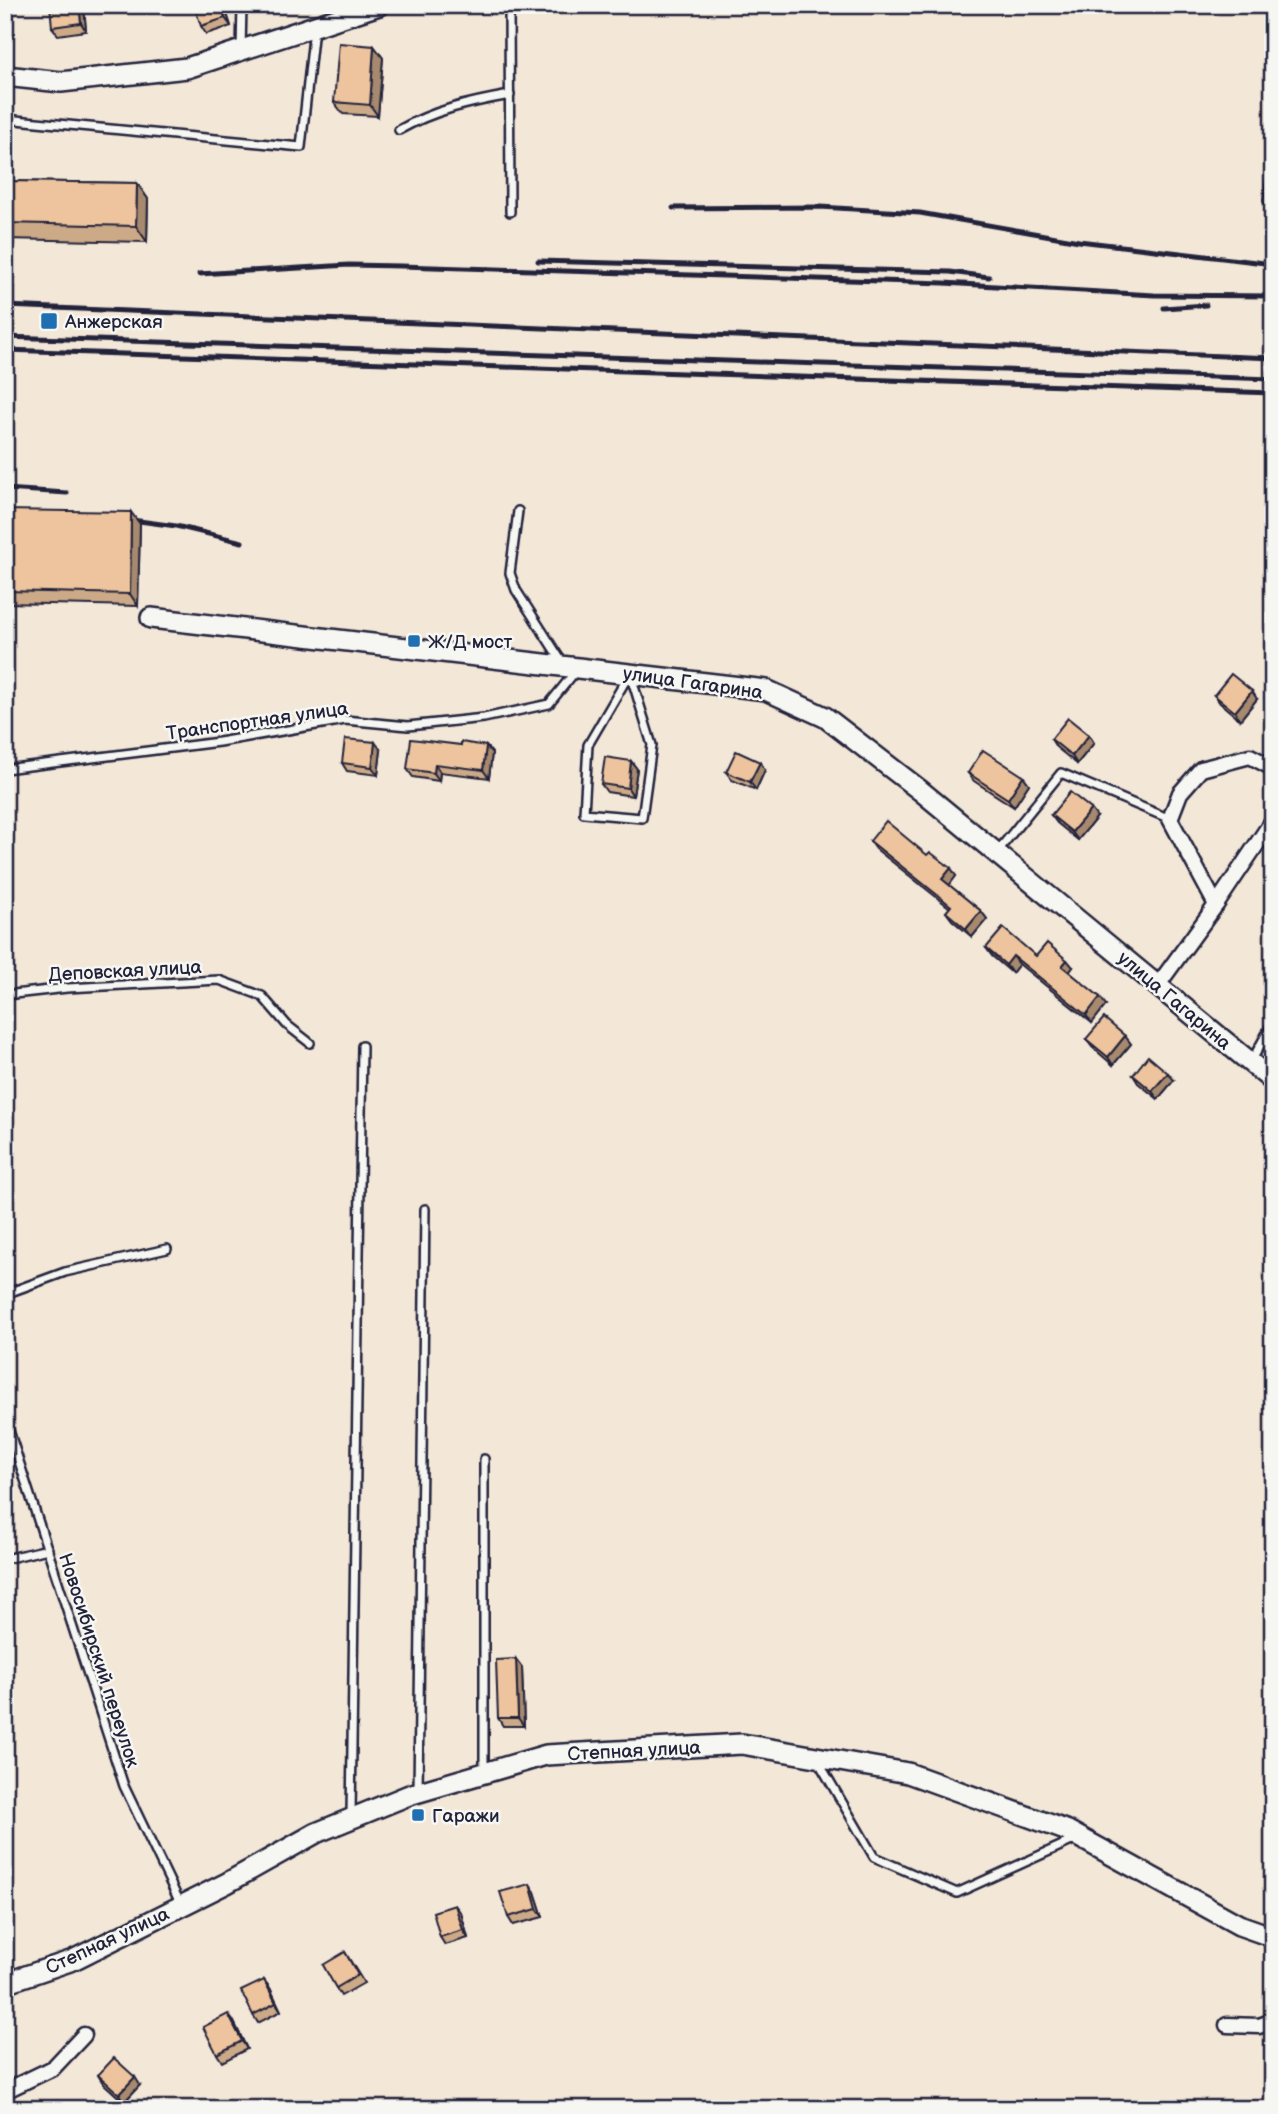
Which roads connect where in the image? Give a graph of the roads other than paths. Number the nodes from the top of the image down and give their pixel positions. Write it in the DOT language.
graph roads {
  1 [pos="242,5"];
  2 [pos="509,5"];
  3 [pos="371,6"];
  4 [pos="315,26"];
  5 [pos="241,50"];
  6 [pos="5,76"];
  7 [pos="510,95"];
  8 [pos="5,119"];
  9 [pos="399,130"];
  10 [pos="1273,166"];
  11 [pos="1268,200"];
  12 [pos="510,212"];
  13 [pos="518,511"];
  14 [pos="150,618"];
  15 [pos="571,666"];
  16 [pos="630,673"];
  17 [pos="1273,768"];
  18 [pos="5,769"];
  19 [pos="1170,818"];
  20 [pos="1273,820"];
  21 [pos="996,853"];
  22 [pos="1216,905"];
  23 [pos="1158,985"];
  24 [pos="5,995"];
  25 [pos="1273,1022"];
  26 [pos="310,1043"];
  27 [pos="362,1046"];
  28 [pos="1251,1063"];
  29 [pos="1273,1081"];
  30 [pos="425,1209"];
  31 [pos="167,1249"];
  32 [pos="5,1294"];
  33 [pos="5,1418"];
  34 [pos="484,1460"];
  35 [pos="48,1549"];
  36 [pos="5,1559"];
  37 [pos="816,1757"];
  38 [pos="484,1773"];
  39 [pos="418,1793"];
  40 [pos="351,1819"];
  41 [pos="1079,1838"];
  42 [pos="181,1906"];
  43 [pos="1273,1937"];
  44 [pos="5,1983"];
  45 [pos="1273,2021"];
  46 [pos="1227,2025"];
  47 [pos="83,2035"];
  48 [pos="5,2091"];
  1 -- 5 [label="lane"];
  2 -- 7 [label="lane"];
  3 -- 4 [label="main road"];
  4 -- 5 [label="main road"];
  4 -- 8 [label="lane"];
  5 -- 6 [label="main road"];
  7 -- 9 [label="lane"];
  7 -- 12 [label="lane"];
  10 -- 11 [label="lane"];
  13 -- 15 [label="lane"];
  14 -- 15 [label="main road, улица Гагарина"];
  15 -- 16 [label="main road, улица Гагарина"];
  15 -- 18 [label="lane, Транспортная улица"];
  16 -- 16 [label="lane"];
  16 -- 21 [label="main road, улица Гагарина"];
  17 -- 19 [label="street"];
  19 -- 21 [label="lane"];
  19 -- 22 [label="street"];
  20 -- 22 [label="street"];
  21 -- 23 [label="main road, улица Гагарина"];
  22 -- 23 [label="street"];
  23 -- 28 [label="main road, улица Гагарина"];
  24 -- 26 [label="lane, Деповская улица"];
  25 -- 28 [label="lane"];
  27 -- 40 [label="lane"];
  28 -- 29 [label="main road, улица Гагарина"];
  30 -- 39 [label="lane"];
  31 -- 32 [label="lane"];
  33 -- 35 [label="lane, Новосибирский переулок"];
  34 -- 38 [label="lane"];
  35 -- 36 [label="lane"];
  35 -- 42 [label="lane, Новосибирский переулок"];
  37 -- 38 [label="main road, Степная улица"];
  37 -- 41 [label="main road, Степная улица"];
  37 -- 41 [label="lane"];
  38 -- 39 [label="main road, Степная улица"];
  39 -- 40 [label="main road, Степная улица"];
  40 -- 42 [label="main road, Степная улица"];
  41 -- 43 [label="main road, Степная улица"];
  42 -- 44 [label="main road, Степная улица"];
  45 -- 46 [label="street"];
  47 -- 48 [label="street"];
}
